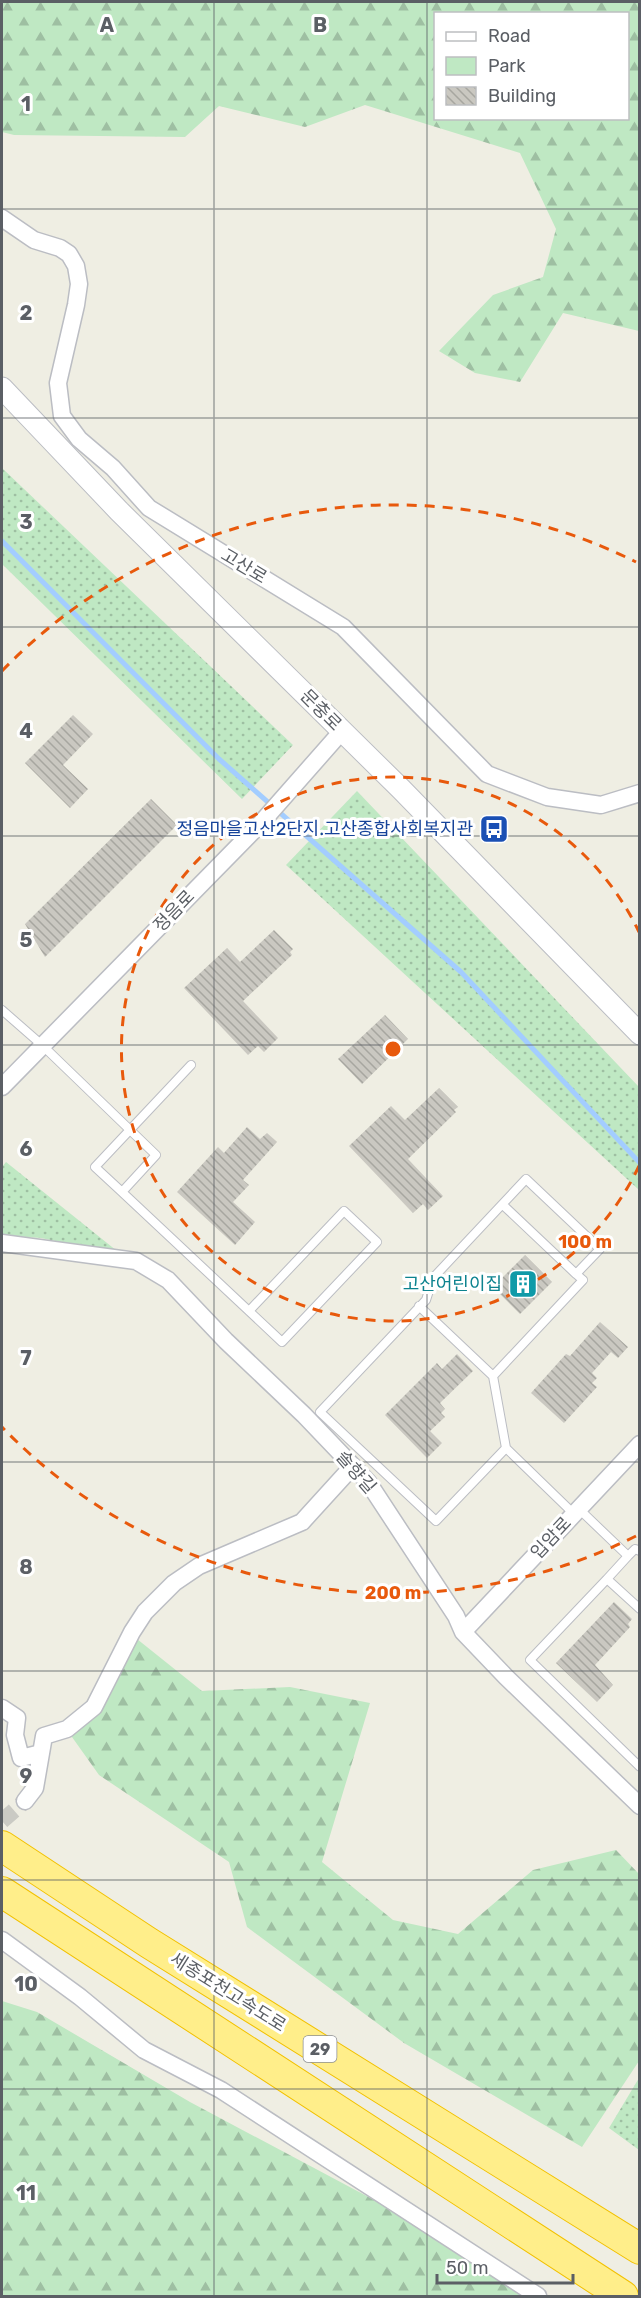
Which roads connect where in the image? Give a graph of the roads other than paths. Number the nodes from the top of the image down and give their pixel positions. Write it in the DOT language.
graph roads {
  1 [pos="2,218"];
  2 [pos="2,388"];
  3 [pos="342,730"];
  4 [pos="639,792"];
  5 [pos="2,1010"];
  6 [pos="639,1034"];
  7 [pos="42,1045"];
  8 [pos="191,1065"];
  9 [pos="2,1087"];
  10 [pos="130,1130"];
  11 [pos="122,1192"];
  12 [pos="503,1205"];
  13 [pos="2,1243"];
  14 [pos="576,1274"];
  15 [pos="419,1306"];
  16 [pos="249,1311"];
  17 [pos="493,1376"];
  18 [pos="639,1444"];
  19 [pos="506,1448"];
  20 [pos="352,1467"];
  21 [pos="577,1511"];
  22 [pos="639,1551"];
  23 [pos="628,1556"];
  24 [pos="607,1579"];
  25 [pos="639,1609"];
  26 [pos="463,1632"];
  27 [pos="2,1708"];
  28 [pos="41,1754"];
  29 [pos="639,1767"];
  30 [pos="25,1801"];
  31 [pos="639,1806"];
  32 [pos="2,1846"];
  33 [pos="2,1892"];
  34 [pos="2,1940"];
  35 [pos="639,2249"];
  36 [pos="538,2296"];
  37 [pos="623,2296"];
  1 -- 4 [label="street, 고산로"];
  2 -- 3 [label="street, 문충로"];
  3 -- 6 [label="street, 문충로"];
  3 -- 7 [label="street, 정음로"];
  5 -- 7 [label="lane"];
  7 -- 9 [label="street, 정음로"];
  7 -- 10 [label="lane"];
  8 -- 10 [label="lane"];
  10 -- 11 [label="lane"];
  10 -- 11 [label="lane"];
  11 -- 16 [label="lane"];
  12 -- 14 [label="lane"];
  12 -- 14 [label="lane"];
  12 -- 15 [label="lane"];
  13 -- 20 [label="street, 솔향길"];
  14 -- 17 [label="lane"];
  15 -- 17 [label="lane"];
  15 -- 19 [label="lane"];
  16 -- 16 [label="lane"];
  17 -- 19 [label="lane"];
  18 -- 21 [label="street, 입암로"];
  19 -- 21 [label="lane"];
  20 -- 26 [label="street, 솔향길"];
  20 -- 28 [label="street"];
  21 -- 23 [label="lane"];
  21 -- 26 [label="street, 입암로"];
  22 -- 23 [label="lane"];
  23 -- 24 [label="lane"];
  24 -- 25 [label="lane"];
  24 -- 29 [label="lane"];
  26 -- 31 [label="street, 솔향길"];
  27 -- 28 [label="street"];
  28 -- 30 [label="street"];
  32 -- 35 [label="highway, 세종포천고속도로 / 29"];
  33 -- 37 [label="highway, 세종포천고속도로 / 29"];
  34 -- 36 [label="street"];
}
